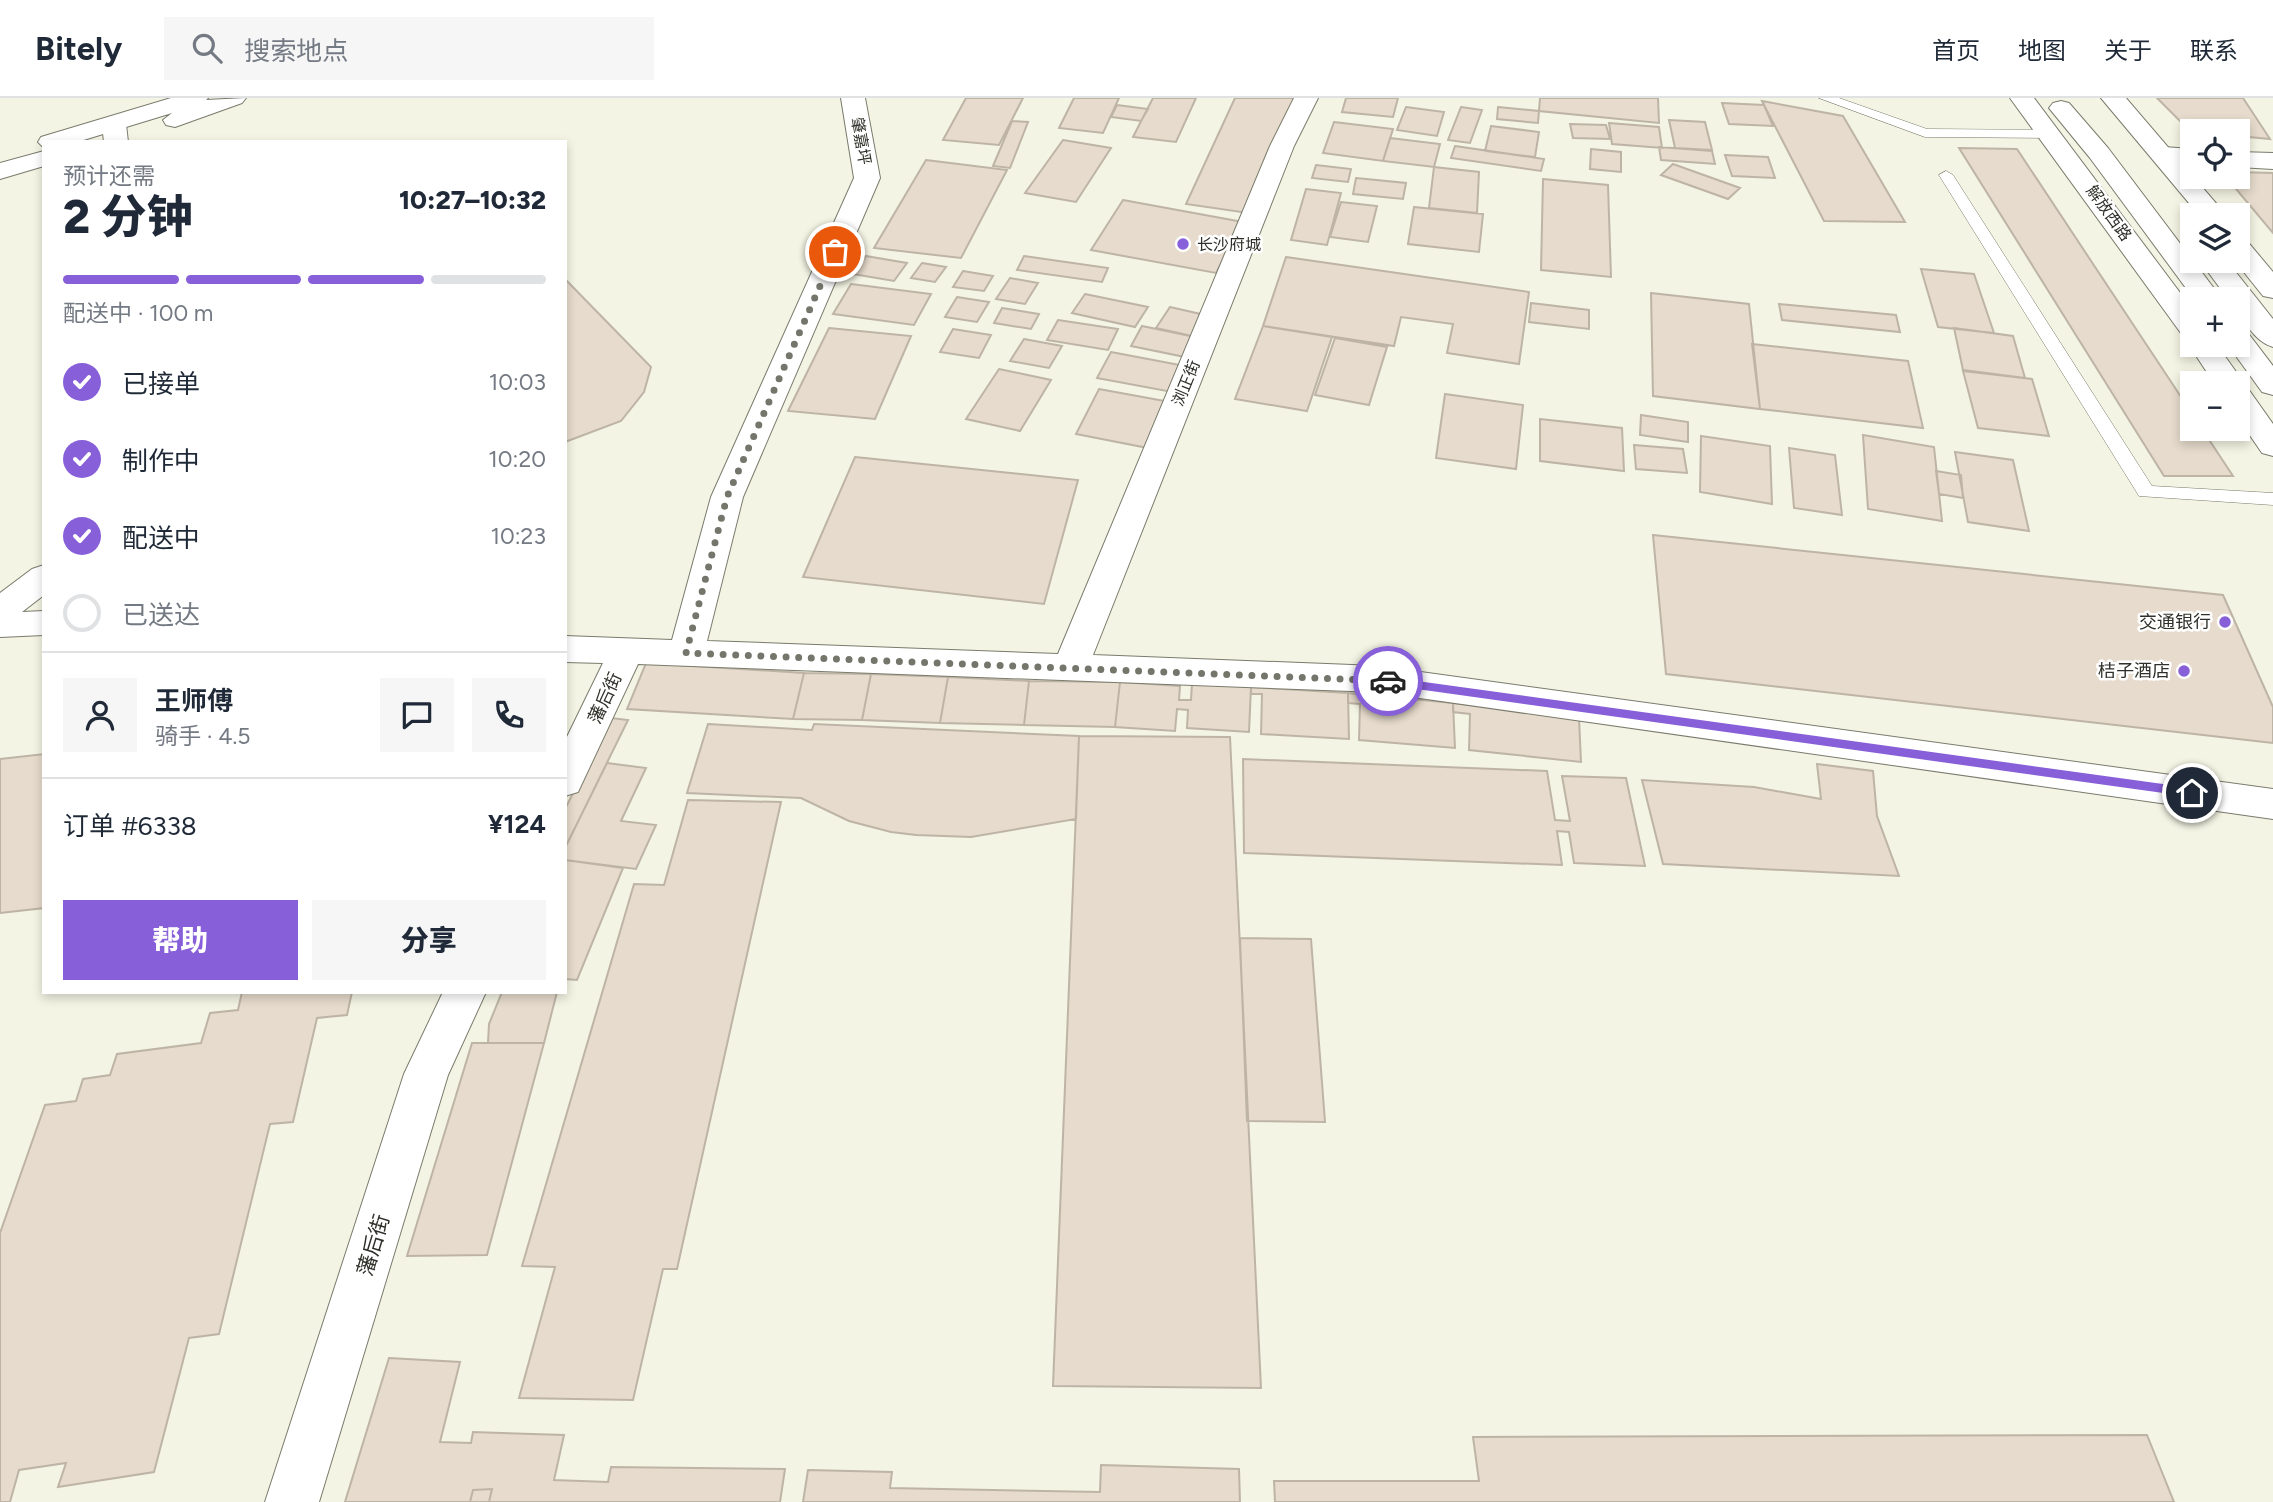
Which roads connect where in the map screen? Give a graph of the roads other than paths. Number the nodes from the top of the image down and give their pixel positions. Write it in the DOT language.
graph roads {
  1 [pos="196,98"];
  2 [pos="234,98"];
  3 [pos="853,98"];
  4 [pos="1307,98"];
  5 [pos="2022,98"];
  6 [pos="2053,98"];
  7 [pos="2082,98"];
  8 [pos="2113,98"];
  9 [pos="1833,100"];
  10 [pos="2051,134"];
  11 [pos="106,136"];
  12 [pos="69,140"];
  13 [pos="42,144"];
  14 [pos="2163,154"];
  15 [pos="2180,155"];
  16 [pos="0,156"];
  17 [pos="42,159"];
  18 [pos="2250,160"];
  19 [pos="2273,162"];
  20 [pos="2139,165"];
  21 [pos="0,171"];
  22 [pos="1946,175"];
  23 [pos="2203,203"];
  24 [pos="2250,262"];
  25 [pos="2222,273"];
  26 [pos="2199,287"];
  27 [pos="2273,290"];
  28 [pos="2180,312"];
  29 [pos="2273,338"];
  30 [pos="2250,355"];
  31 [pos="2273,386"];
  32 [pos="2250,413"];
  33 [pos="2273,446"];
  34 [pos="2273,499"];
  35 [pos="42,579"];
  36 [pos="0,611"];
  37 [pos="42,623"];
  38 [pos="0,625"];
  39 [pos="567,649"];
  40 [pos="626,653"];
  41 [pos="686,653"];
  42 [pos="1070,669"];
  43 [pos="567,777"];
  44 [pos="2273,804"];
  45 [pos="464,994"];
  46 [pos="292,1502"];
  1 -- 11 [label="street"];
  2 -- 11 [label="street"];
  3 -- 41 [label="street, 肇嘉坪"];
  4 -- 42 [label="street, 浏正街"];
  5 -- 10 [label="street, 解放西路"];
  6 -- 26 [label="street, 解放西路"];
  7 -- 20 [label="street"];
  8 -- 14 [label="street"];
  9 -- 10 [label="lane"];
  10 -- 28 [label="street, 解放西路"];
  11 -- 12 [label="street"];
  13 -- 16 [label="street"];
  14 -- 15 [label="street"];
  14 -- 23 [label="street"];
  17 -- 21 [label="street"];
  18 -- 19 [label="street"];
  22 -- 34 [label="lane"];
  24 -- 27 [label="street"];
  25 -- 29 [label="street"];
  30 -- 31 [label="street"];
  32 -- 33 [label="street"];
  35 -- 36 [label="street"];
  37 -- 38 [label="street"];
  39 -- 40 [label="street"];
  40 -- 41 [label="street"];
  40 -- 43 [label="street, 藩后街"];
  41 -- 42 [label="street"];
  42 -- 44 [label="street"];
  45 -- 46 [label="street, 藩后街"];
}
